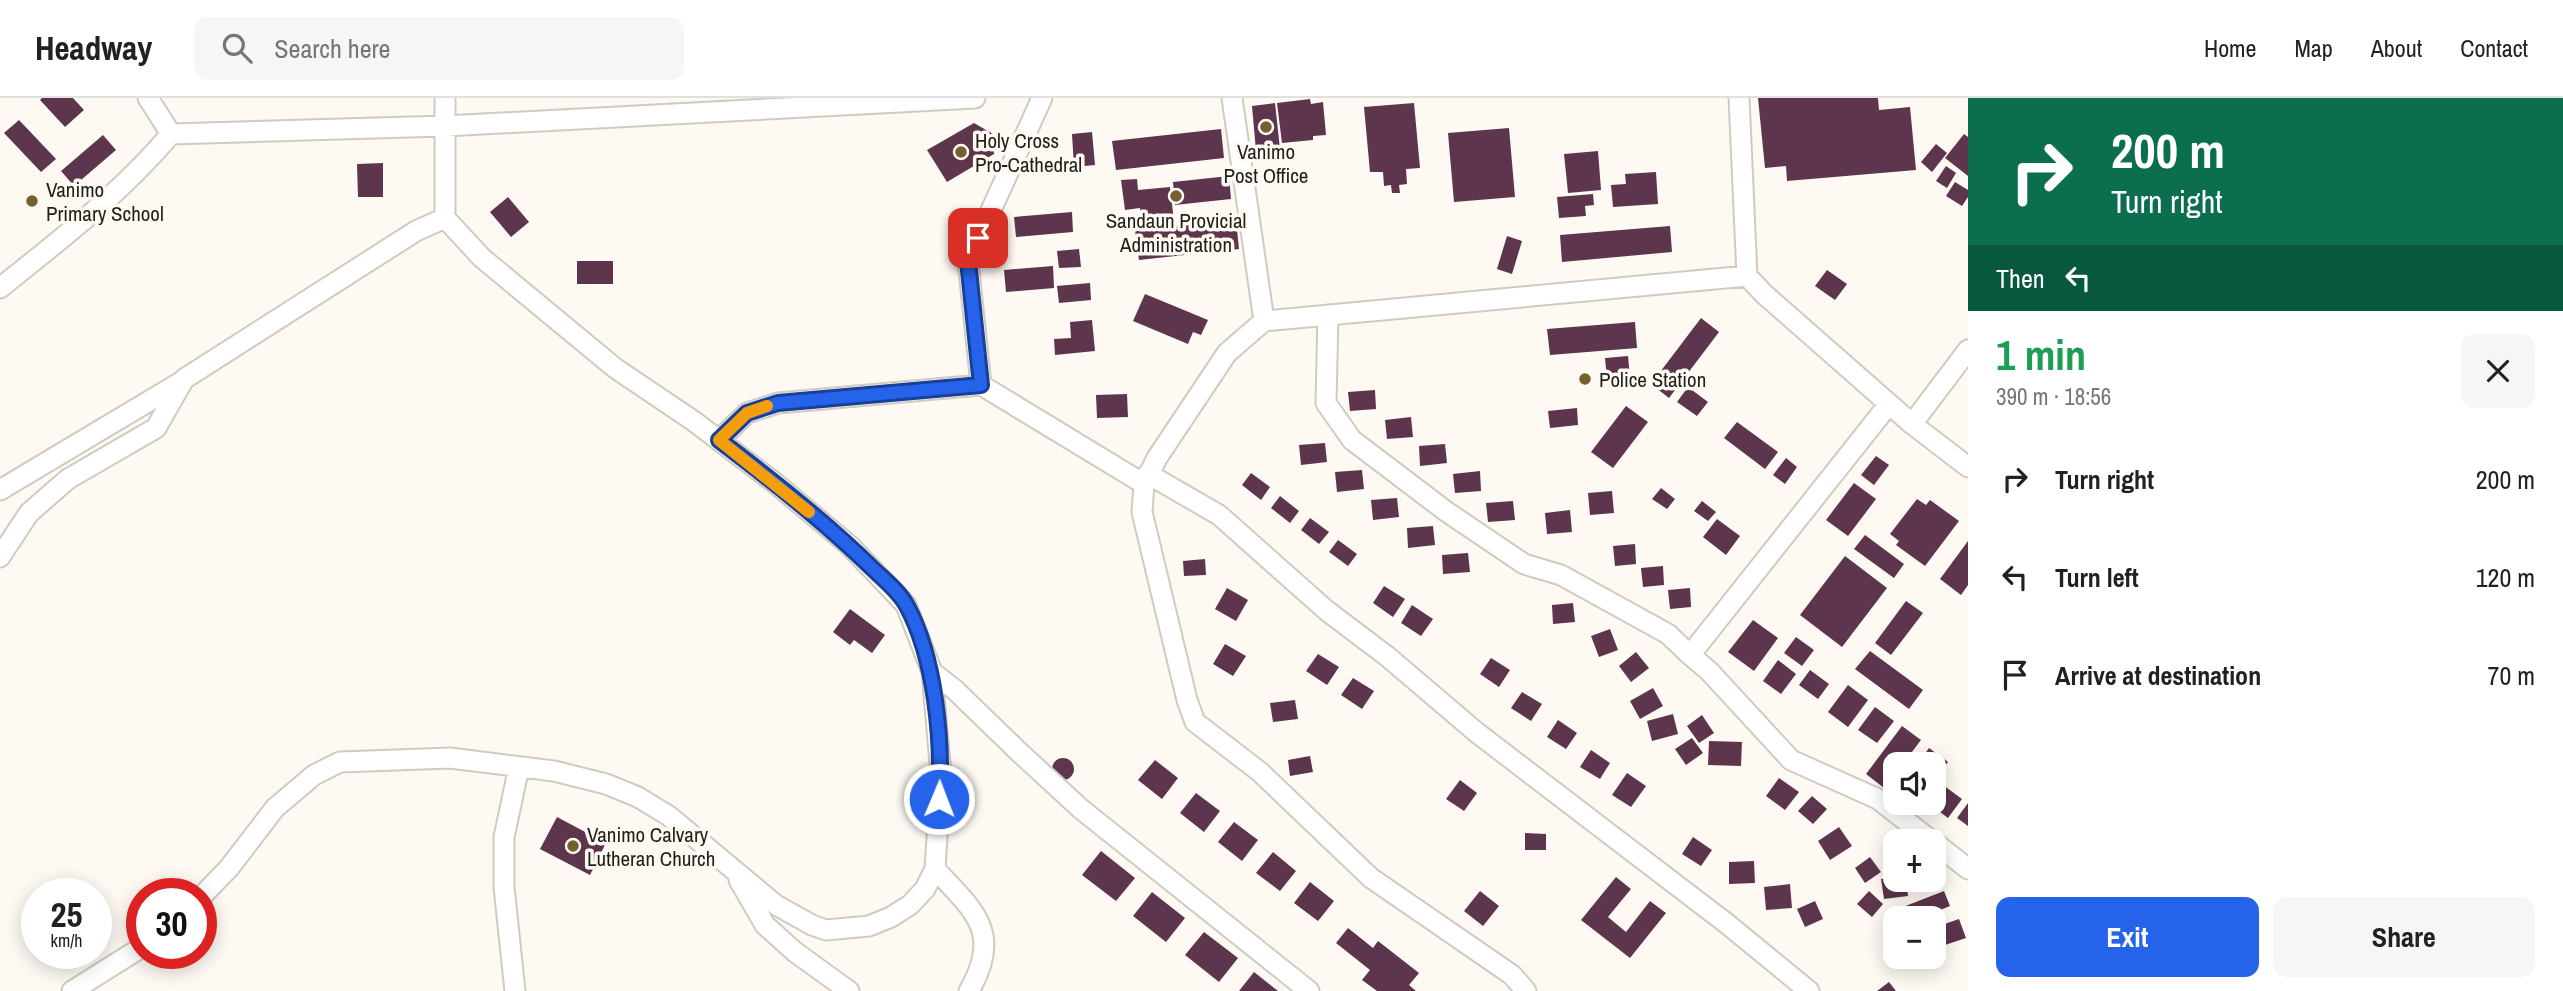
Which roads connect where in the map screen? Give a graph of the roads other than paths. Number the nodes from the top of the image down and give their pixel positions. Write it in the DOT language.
graph roads {
  1 [pos="148,98"];
  2 [pos="445,98"];
  3 [pos="975,98"];
  4 [pos="1042,98"];
  5 [pos="1232,98"];
  6 [pos="1739,98"];
  7 [pos="445,126"];
  8 [pos="171,134"];
  9 [pos="445,218"];
  10 [pos="1747,276"];
  11 [pos="0,288"];
  12 [pos="1328,315"];
  13 [pos="1264,321"];
  14 [pos="1968,350"];
  15 [pos="184,379"];
  16 [pos="981,385"];
  17 [pos="1889,404"];
  18 [pos="1912,424"];
  19 [pos="719,440"];
  20 [pos="1968,467"];
  21 [pos="1146,479"];
  22 [pos="0,490"];
  23 [pos="0,558"];
  24 [pos="1690,655"];
  25 [pos="932,672"];
  26 [pos="519,766"];
  27 [pos="1916,829"];
  28 [pos="1946,852"];
  29 [pos="935,869"];
  30 [pos="1968,869"];
  31 [pos="733,870"];
  32 [pos="217,880"];
  33 [pos="126,957"];
  34 [pos="72,991"];
  35 [pos="515,991"];
  36 [pos="849,991"];
  37 [pos="969,991"];
  38 [pos="1309,991"];
  39 [pos="1526,991"];
  40 [pos="1810,991"];
  1 -- 8 [label="street"];
  2 -- 7 [label="street"];
  3 -- 7 [label="street"];
  4 -- 16 [label="street"];
  5 -- 13 [label="street"];
  6 -- 10 [label="street"];
  7 -- 8 [label="street"];
  7 -- 9 [label="street"];
  8 -- 11 [label="street"];
  9 -- 15 [label="street"];
  9 -- 19 [label="street"];
  10 -- 12 [label="street"];
  10 -- 17 [label="street"];
  12 -- 13 [label="street"];
  12 -- 24 [label="street"];
  13 -- 21 [label="street"];
  14 -- 18 [label="street"];
  15 -- 22 [label="street"];
  15 -- 23 [label="street"];
  16 -- 19 [label="street"];
  16 -- 21 [label="street"];
  17 -- 18 [label="street"];
  17 -- 24 [label="street"];
  18 -- 20 [label="street"];
  19 -- 25 [label="street"];
  21 -- 39 [label="street"];
  21 -- 40 [label="street"];
  24 -- 27 [label="street"];
  25 -- 29 [label="street"];
  25 -- 38 [label="street"];
  26 -- 31 [label="street"];
  26 -- 32 [label="street"];
  26 -- 35 [label="street"];
  28 -- 30 [label="street"];
  29 -- 31 [label="street"];
  29 -- 37 [label="street"];
  31 -- 36 [label="street"];
  33 -- 34 [label="street"];
}
